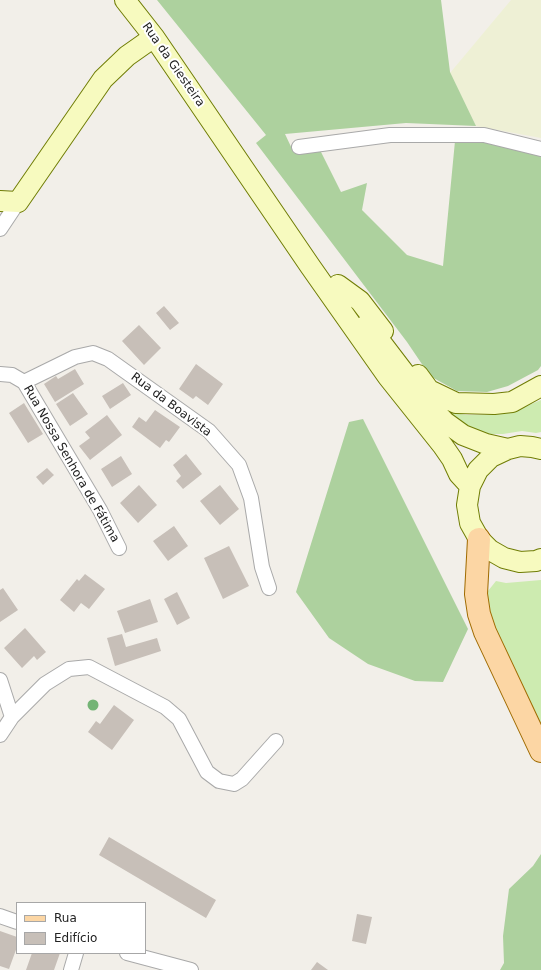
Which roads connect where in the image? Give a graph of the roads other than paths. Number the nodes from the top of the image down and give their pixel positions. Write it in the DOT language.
graph roads {
  1 [pos="125,0"];
  2 [pos="154,37"];
  3 [pos="219,132"];
  4 [pos="299,147"];
  5 [pos="541,148"];
  6 [pos="9,202"];
  7 [pos="0,228"];
  8 [pos="338,285"];
  9 [pos="0,374"];
  10 [pos="24,382"];
  11 [pos="541,386"];
  12 [pos="508,448"];
  13 [pos="541,449"];
  14 [pos="470,486"];
  15 [pos="479,539"];
  16 [pos="119,548"];
  17 [pos="541,559"];
  18 [pos="269,588"];
  19 [pos="0,680"];
  20 [pos="12,717"];
  21 [pos="0,734"];
  22 [pos="276,741"];
  23 [pos="541,751"];
  24 [pos="0,916"];
  25 [pos="16,922"];
  26 [pos="76,954"];
  27 [pos="131,954"];
  28 [pos="71,970"];
  29 [pos="191,970"];
  1 -- 2 [label="main road, Rua da Giesteira"];
  2 -- 3 [label="main road, Rua da Giesteira"];
  2 -- 6 [label="main road"];
  3 -- 8 [label="main road"];
  3 -- 14 [label="main road"];
  4 -- 5 [label="street"];
  6 -- 7 [label="street"];
  8 -- 11 [label="main road"];
  8 -- 12 [label="main road"];
  9 -- 10 [label="street, Rua Nossa Senhora de Fátima"];
  10 -- 16 [label="street, Rua Nossa Senhora de Fátima"];
  10 -- 18 [label="street, Rua da Boavista"];
  12 -- 13 [label="main road"];
  12 -- 14 [label="main road"];
  14 -- 15 [label="main road"];
  15 -- 17 [label="main road"];
  15 -- 23 [label="main road"];
  19 -- 20 [label="street"];
  20 -- 21 [label="street"];
  20 -- 22 [label="street"];
  24 -- 25 [label="street"];
  26 -- 28 [label="street"];
  27 -- 29 [label="street"];
}
